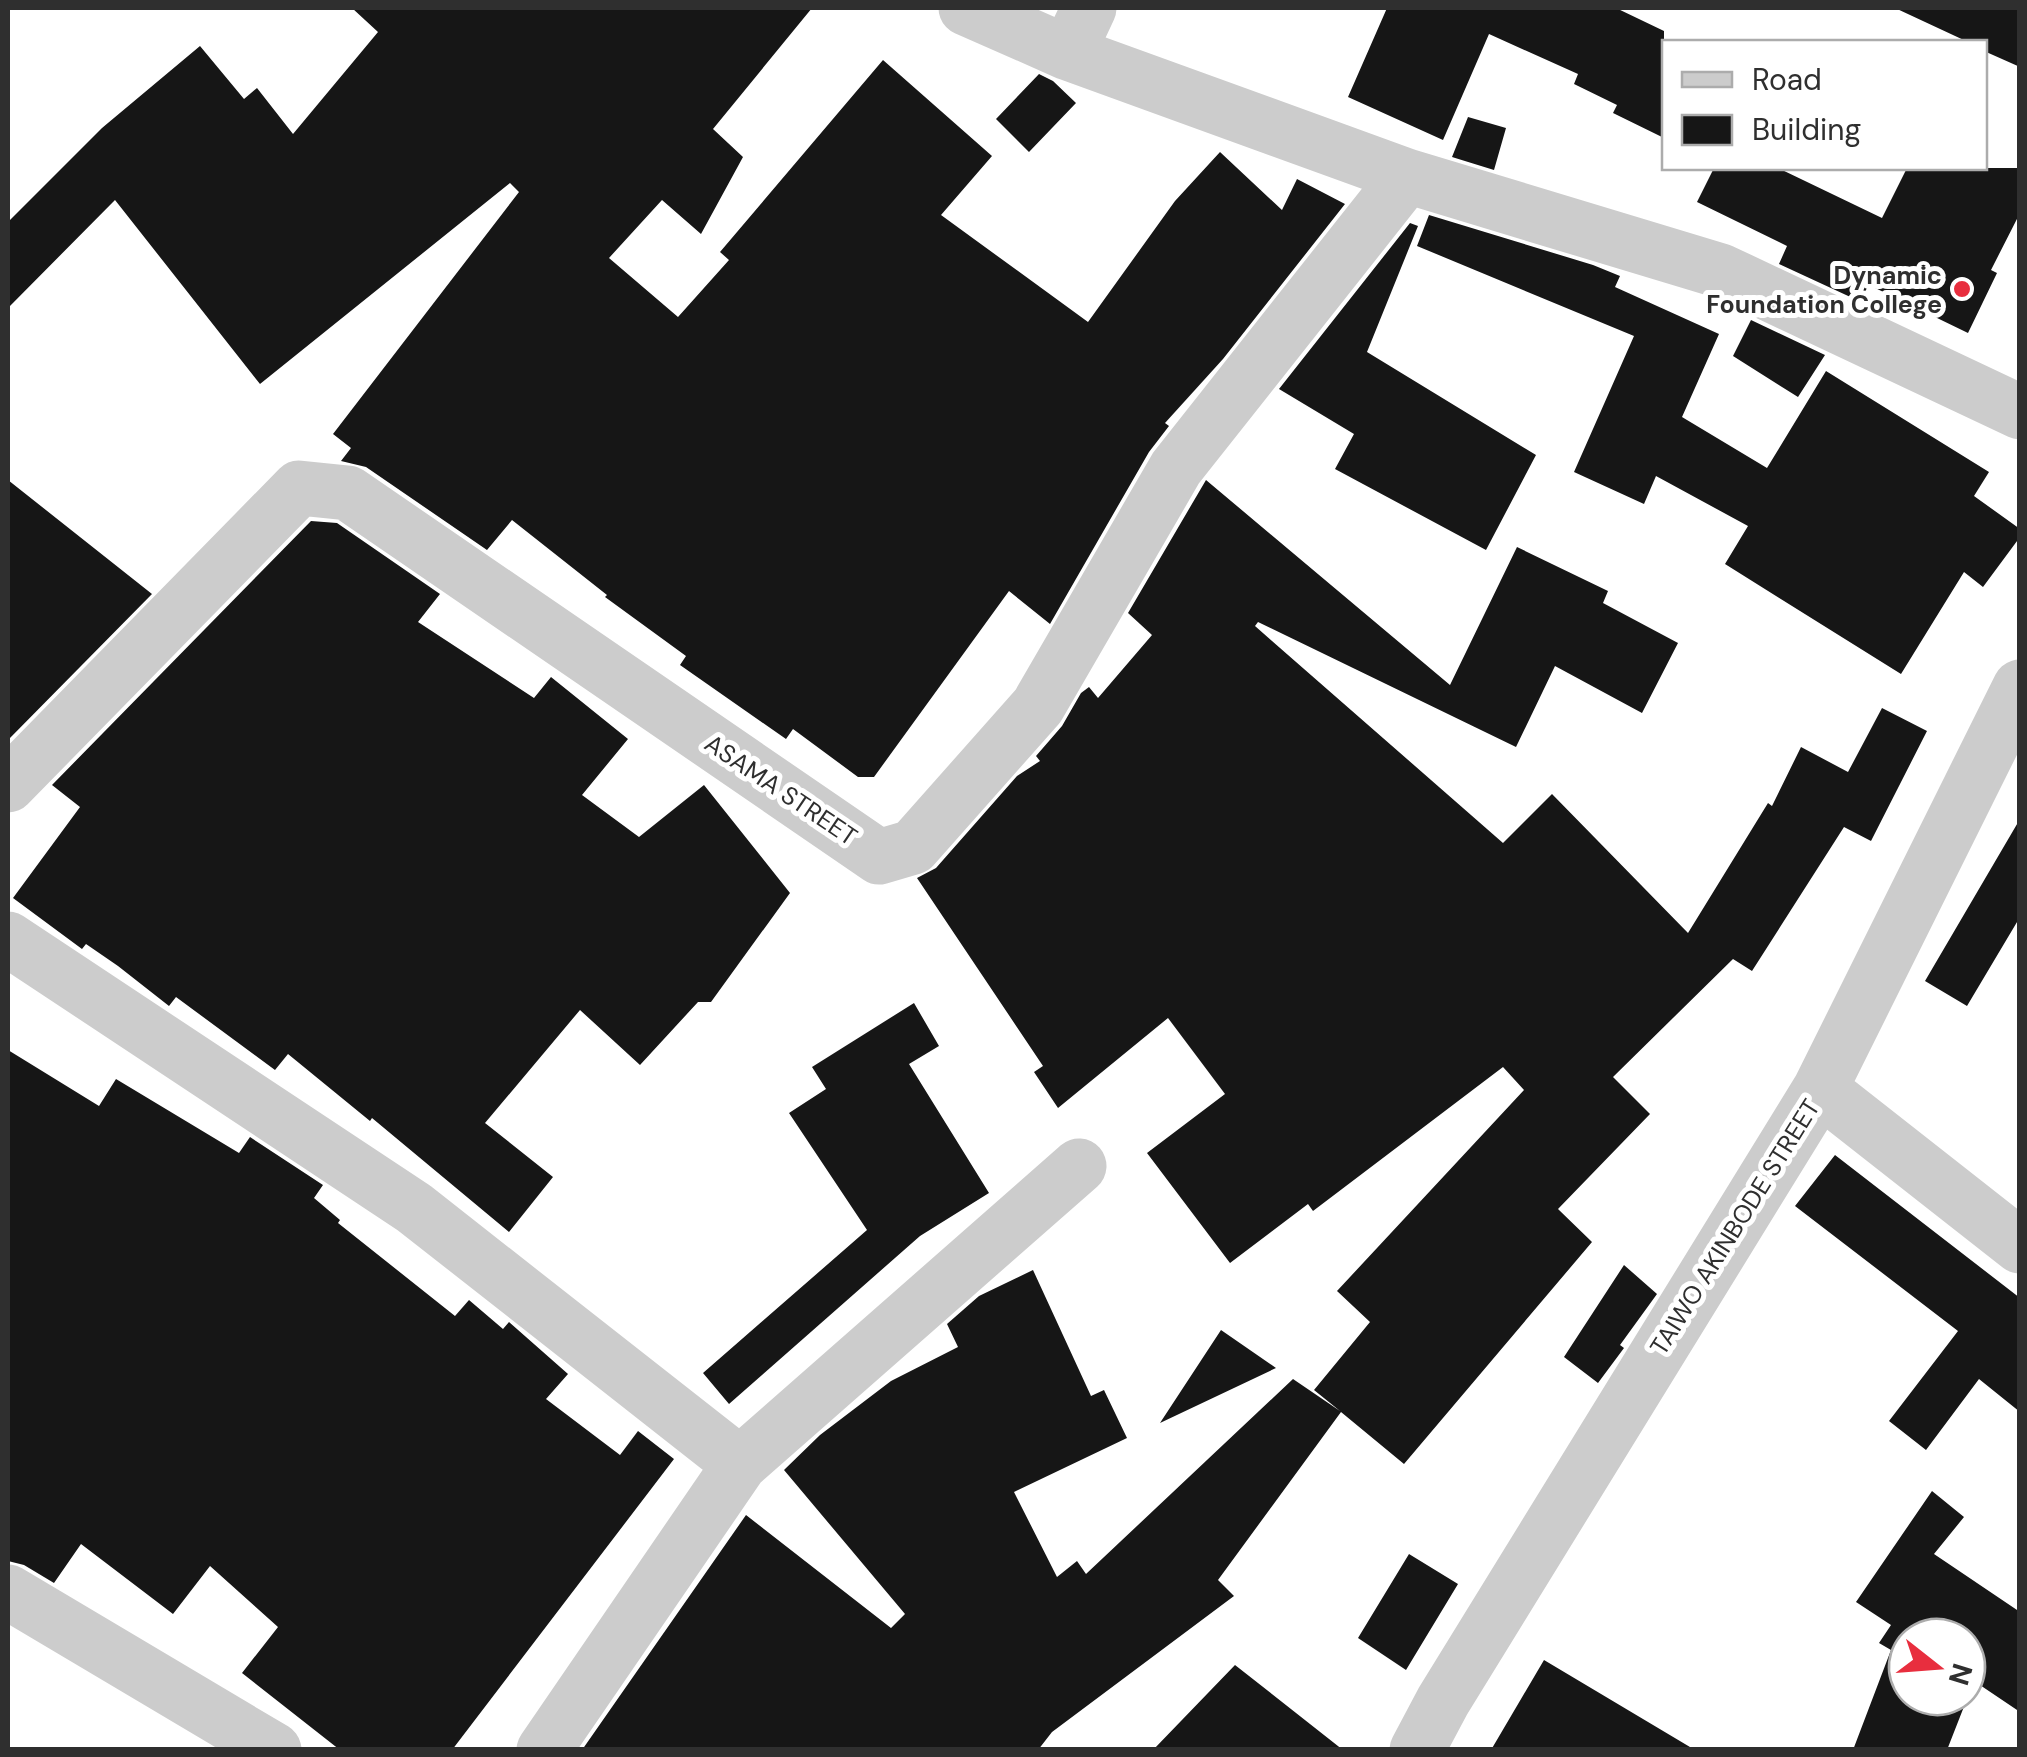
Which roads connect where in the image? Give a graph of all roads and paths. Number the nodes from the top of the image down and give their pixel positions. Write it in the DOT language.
graph roads {
  1 [pos="966,8"];
  2 [pos="1078,30"];
  3 [pos="1407,176"];
  4 [pos="2020,412"];
  5 [pos="2020,687"];
  6 [pos="8,785"];
  7 [pos="8,938"];
  8 [pos="1820,1089"];
  9 [pos="1079,1166"];
  10 [pos="2020,1246"];
  11 [pos="740,1464"];
  12 [pos="8,1592"];
  13 [pos="274,1750"];
  14 [pos="544,1750"];
  15 [pos="1417,1750"];
  1 -- 2 [label="street"];
  2 -- 3 [label="street"];
  3 -- 4 [label="street"];
  3 -- 6 [label="street, ASAMA STREET"];
  5 -- 8 [label="street, TAIWO AKINBODE STREET"];
  7 -- 11 [label="street"];
  8 -- 10 [label="street"];
  8 -- 15 [label="street, TAIWO AKINBODE STREET"];
  9 -- 11 [label="street"];
  11 -- 14 [label="street"];
  12 -- 13 [label="street"];
}
